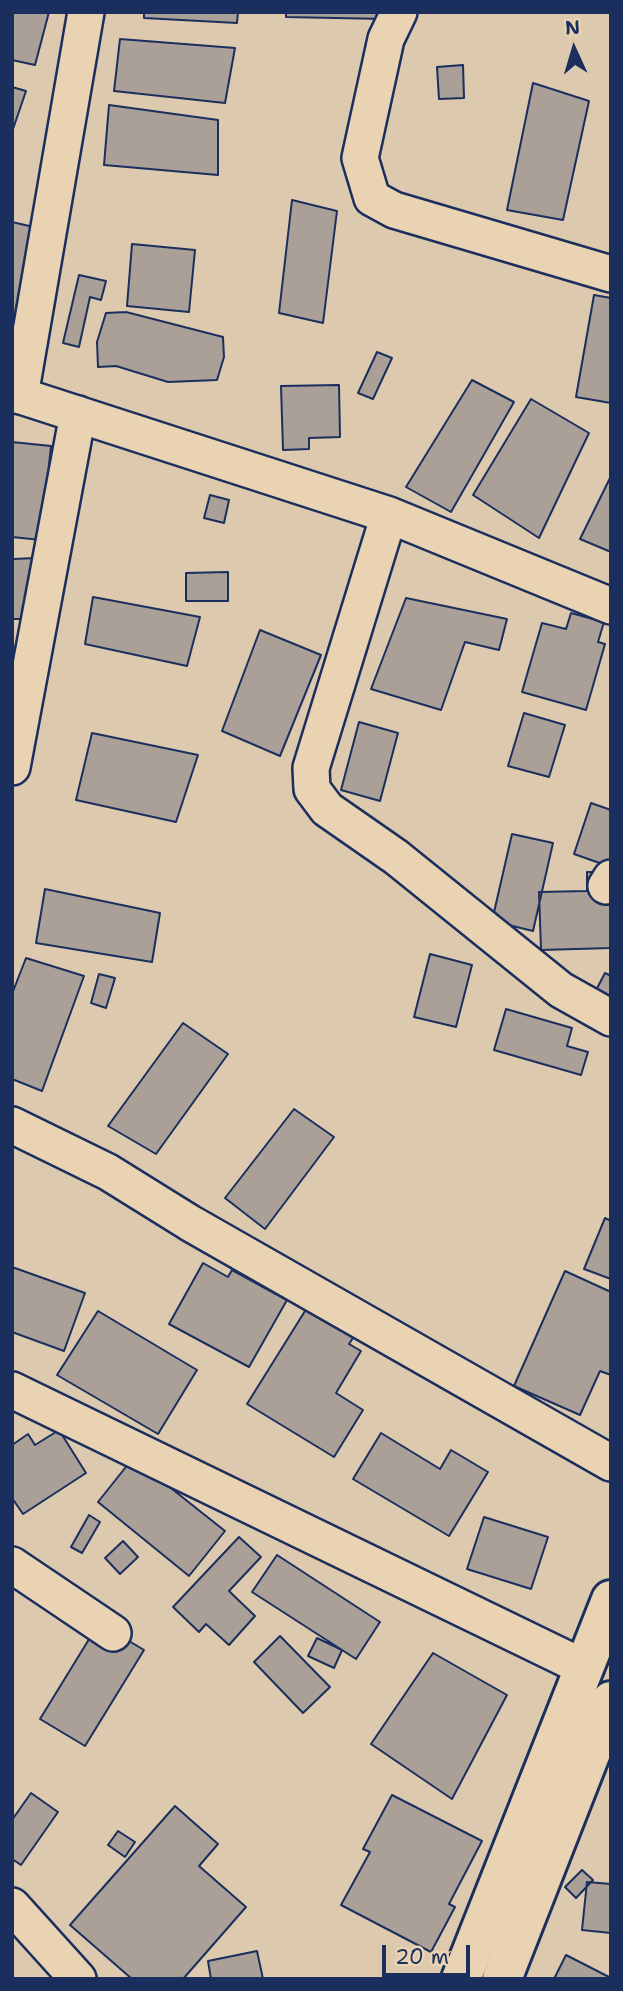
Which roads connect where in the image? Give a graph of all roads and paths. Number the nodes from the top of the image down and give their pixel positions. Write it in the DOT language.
graph roads {
  1 [pos="86,12"];
  2 [pos="399,12"];
  3 [pos="611,274"];
  4 [pos="16,395"];
  5 [pos="78,414"];
  6 [pos="389,515"];
  7 [pos="611,606"];
  8 [pos="12,768"];
  9 [pos="611,1018"];
  10 [pos="12,1125"];
  11 [pos="12,1390"];
  12 [pos="611,1463"];
  13 [pos="12,1565"];
  14 [pos="611,1600"];
  15 [pos="113,1633"];
  16 [pos="583,1667"];
  17 [pos="611,1701"];
  18 [pos="12,1906"];
  19 [pos="78,1979"];
  20 [pos="461,1979"];
  21 [pos="502,1979"];
  1 -- 4 [label="street"];
  2 -- 3 [label="street"];
  4 -- 5 [label="street"];
  5 -- 6 [label="street"];
  5 -- 8 [label="street"];
  6 -- 7 [label="street"];
  6 -- 9 [label="street"];
  10 -- 12 [label="street"];
  11 -- 16 [label="street"];
  13 -- 15 [label="street"];
  14 -- 16 [label="main road"];
  16 -- 20 [label="main road"];
  17 -- 21 [label="main road"];
  18 -- 19 [label="street"];
}
